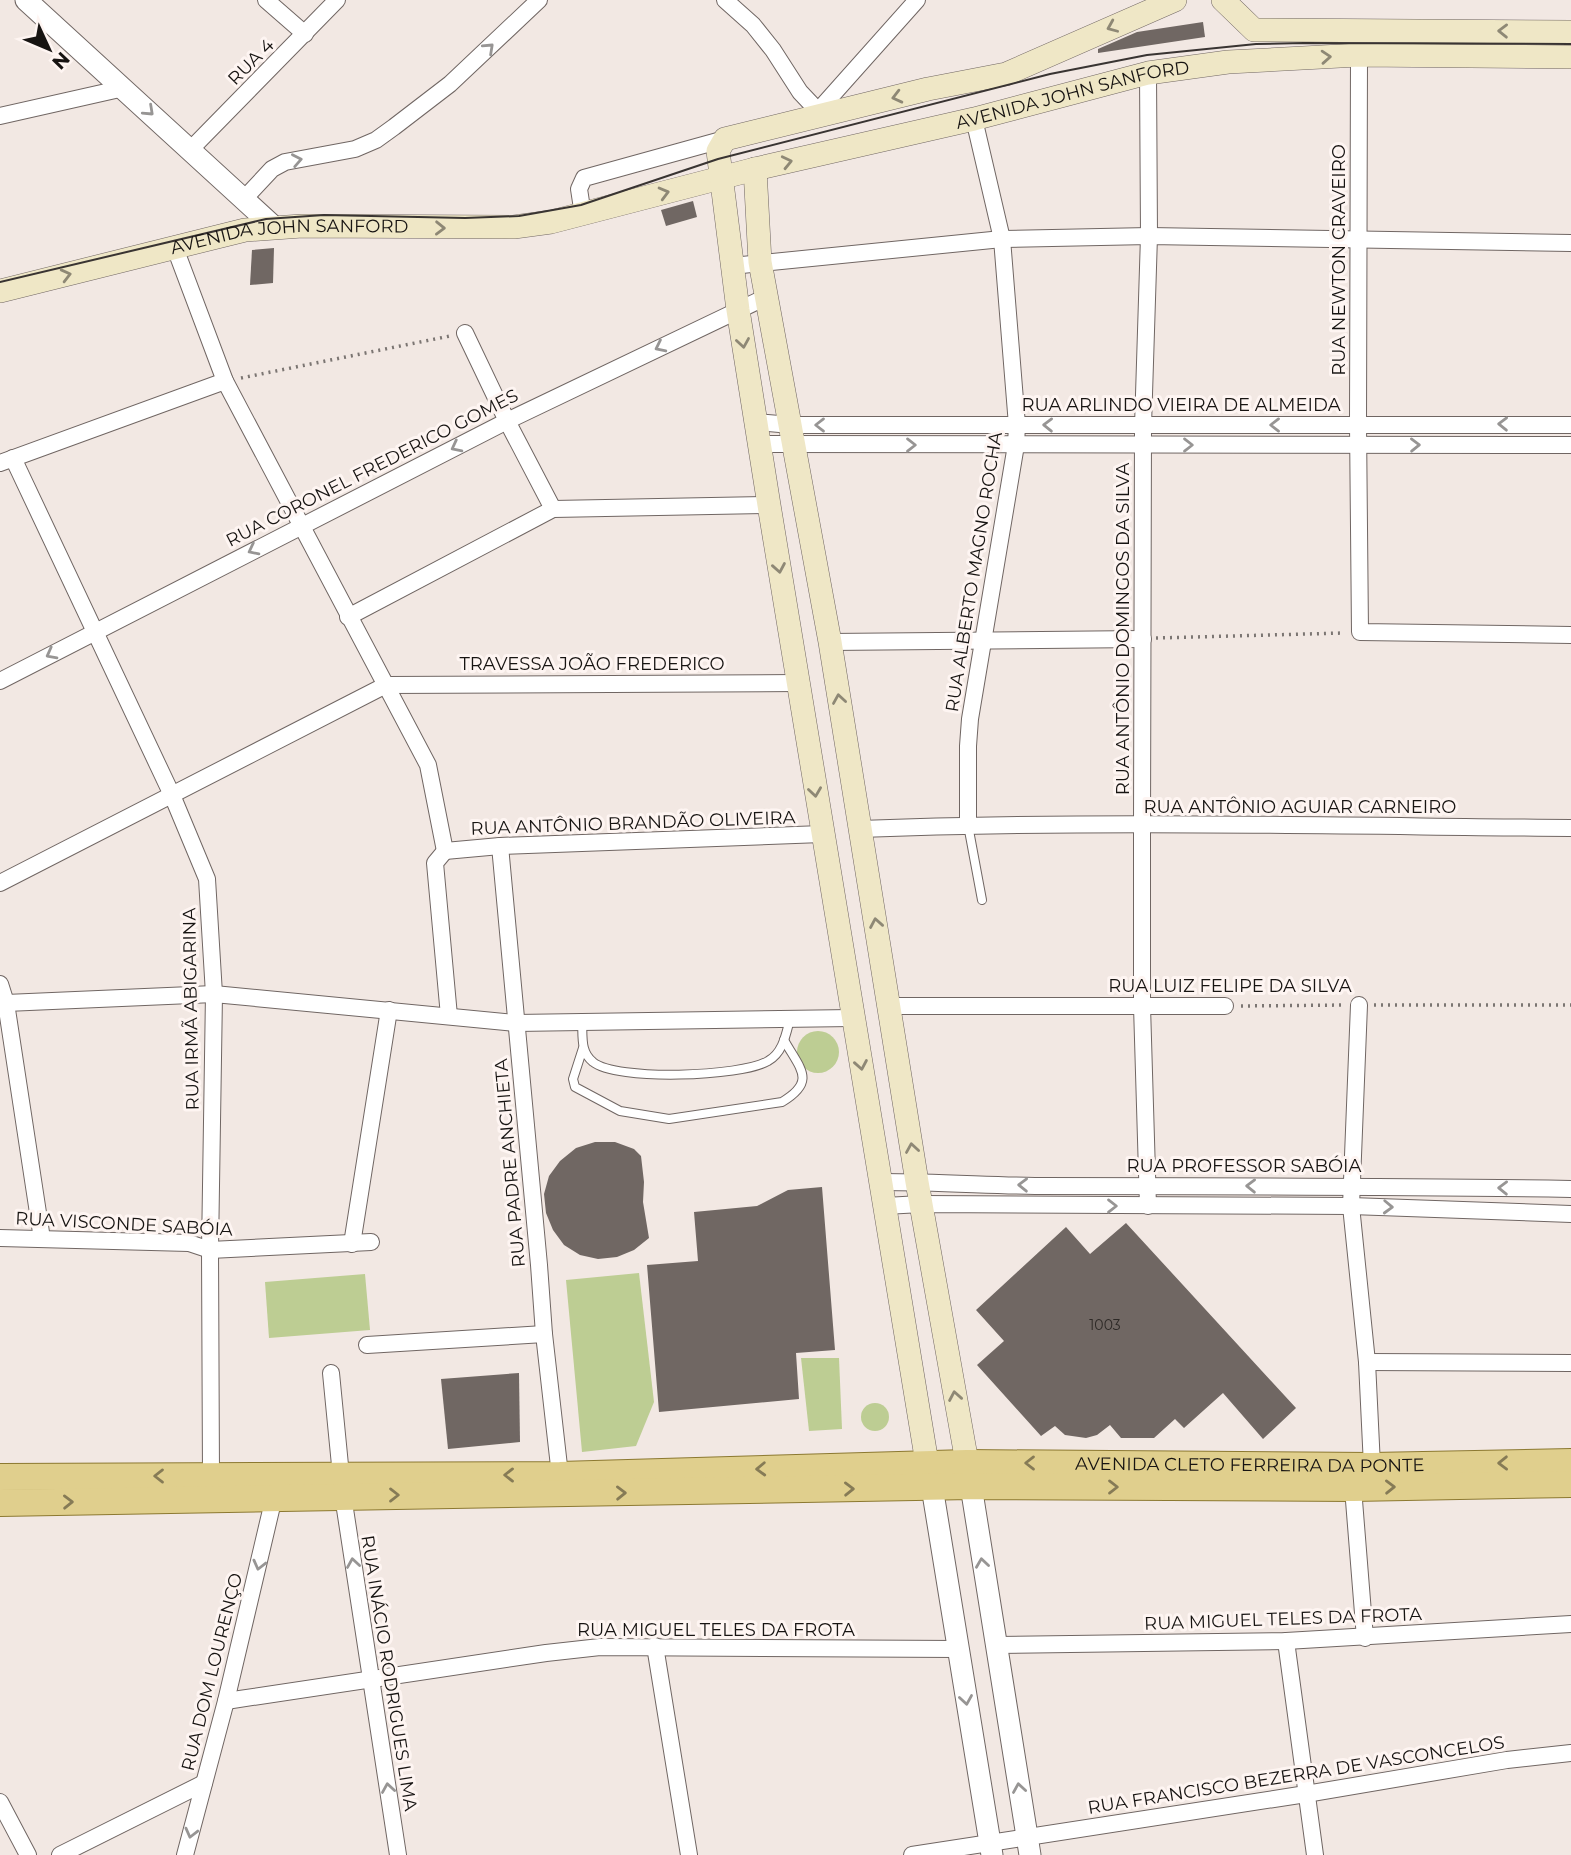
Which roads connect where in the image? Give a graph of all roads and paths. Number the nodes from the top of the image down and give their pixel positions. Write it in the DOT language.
graph roads {
  1 [pos="26,0"];
  2 [pos="266,0"];
  3 [pos="337,0"];
  4 [pos="539,0"];
  5 [pos="725,0"];
  6 [pos="917,0"];
  7 [pos="1175,0"];
  8 [pos="1223,0"];
  9 [pos="1254,30"];
  10 [pos="1571,32"];
  11 [pos="305,34"];
  12 [pos="1359,55"];
  13 [pos="1571,57"];
  14 [pos="1258,60"];
  15 [pos="1148,73"];
  16 [pos="124,88"];
  17 [pos="816,114"];
  18 [pos="0,116"];
  19 [pos="974,119"];
  20 [pos="724,139"];
  21 [pos="190,150"];
  22 [pos="755,169"];
  23 [pos="721,178"];
  24 [pos="244,199"];
  25 [pos="583,215"];
  26 [pos="274,227"];
  27 [pos="1149,236"];
  28 [pos="1002,239"];
  29 [pos="1359,241"];
  30 [pos="1571,243"];
  31 [pos="175,248"];
  32 [pos="760,261"];
  33 [pos="732,266"];
  34 [pos="0,291"];
  35 [pos="766,297"];
  36 [pos="738,310"];
  37 [pos="465,333"];
  38 [pos="225,381"];
  39 [pos="507,421"];
  40 [pos="1357,424"];
  41 [pos="1470,424"];
  42 [pos="1017,425"];
  43 [pos="1571,425"];
  44 [pos="1143,426"];
  45 [pos="757,433"];
  46 [pos="792,435"];
  47 [pos="1143,444"];
  48 [pos="1469,444"];
  49 [pos="1016,445"];
  50 [pos="1571,445"];
  51 [pos="1358,446"];
  52 [pos="6,461"];
  53 [pos="769,505"];
  54 [pos="553,509"];
  55 [pos="300,526"];
  56 [pos="348,617"];
  57 [pos="95,631"];
  58 [pos="1360,632"];
  59 [pos="1571,635"];
  60 [pos="1143,639"];
  61 [pos="982,641"];
  62 [pos="830,642"];
  63 [pos="0,681"];
  64 [pos="799,683"];
  65 [pos="386,685"];
  66 [pos="172,795"];
  67 [pos="968,825"];
  68 [pos="1142,825"];
  69 [pos="1571,828"];
  70 [pos="860,829"];
  71 [pos="822,834"];
  72 [pos="500,846"];
  73 [pos="445,851"];
  74 [pos="0,883"];
  75 [pos="870,888"];
  76 [pos="833,894"];
  77 [pos="982,900"];
  78 [pos="0,984"];
  79 [pos="214,994"];
  80 [pos="6,1003"];
  81 [pos="1359,1005"];
  82 [pos="1571,1005"];
  83 [pos="890,1006"];
  84 [pos="1142,1006"];
  85 [pos="1225,1006"];
  86 [pos="389,1010"];
  87 [pos="449,1016"];
  88 [pos="852,1018"];
  89 [pos="790,1019"];
  90 [pos="582,1021"];
  91 [pos="516,1023"];
  92 [pos="784,1040"];
  93 [pos="583,1048"];
  94 [pos="882,1182"];
  95 [pos="1148,1185"];
  96 [pos="1350,1185"];
  97 [pos="1283,1187"];
  98 [pos="1571,1189"];
  99 [pos="919,1193"];
  100 [pos="886,1206"];
  101 [pos="1148,1206"];
  102 [pos="1351,1206"];
  103 [pos="1282,1207"];
  104 [pos="1571,1214"];
  105 [pos="0,1238"];
  106 [pos="42,1238"];
  107 [pos="371,1242"];
  108 [pos="352,1244"];
  109 [pos="211,1250"];
  110 [pos="544,1334"];
  111 [pos="367,1345"];
  112 [pos="1367,1362"];
  113 [pos="1571,1363"];
  114 [pos="331,1373"];
  115 [pos="1571,1462"];
  116 [pos="1372,1465"];
  117 [pos="560,1475"];
  118 [pos="969,1475"];
  119 [pos="211,1476"];
  120 [pos="930,1476"];
  121 [pos="0,1478"];
  122 [pos="1571,1484"];
  123 [pos="341,1486"];
  124 [pos="275,1488"];
  125 [pos="1353,1488"];
  126 [pos="0,1503"];
  127 [pos="1571,1624"];
  128 [pos="1365,1638"];
  129 [pos="1286,1641"];
  130 [pos="996,1645"];
  131 [pos="655,1646"];
  132 [pos="958,1649"];
  133 [pos="371,1680"];
  134 [pos="226,1700"];
  135 [pos="1571,1753"];
  136 [pos="204,1783"];
  137 [pos="1306,1794"];
  138 [pos="0,1802"];
  139 [pos="1029,1847"];
  140 [pos="991,1850"];
  141 [pos="28,1855"];
  142 [pos="60,1855"];
  143 [pos="185,1855"];
  144 [pos="398,1855"];
  145 [pos="689,1855"];
  146 [pos="912,1855"];
  147 [pos="1315,1855"];
  1 -- 16 [label="street"];
  2 -- 11 [label="street"];
  3 -- 11 [label="street, RUA 4"];
  24 -- 4 [label="street, one-way"];
  5 -- 17 [label="street"];
  6 -- 17 [label="street"];
  7 -- 17 [label="main road, AVENIDA JOHN SANFORD, one-way"];
  8 -- 9 [label="main road"];
  10 -- 9 [label="main road, one-way"];
  9 -- 14 [label="main road"];
  11 -- 21 [label="street, RUA 4"];
  12 -- 13 [label="main road, AVENIDA JOHN SANFORD"];
  14 -- 12 [label="main road, AVENIDA JOHN SANFORD, one-way"];
  12 -- 29 [label="street, RUA NEWTON CRAVEIRO"];
  14 -- 15 [label="main road, AVENIDA JOHN SANFORD"];
  15 -- 19 [label="main road, AVENIDA JOHN SANFORD"];
  15 -- 27 [label="street, RUA ANTÔNIO DOMINGOS DA SILVA"];
  16 -- 18 [label="street"];
  16 -- 21 [label="street, one-way"];
  17 -- 20 [label="main road, AVENIDA JOHN SANFORD"];
  22 -- 19 [label="main road, AVENIDA JOHN SANFORD, one-way"];
  19 -- 28 [label="street, RUA ALBERTO MAGNO ROCHA"];
  20 -- 23 [label="main road"];
  20 -- 25 [label="street, AVENIDA JOHN SANFORD"];
  21 -- 24 [label="street"];
  22 -- 23 [label="main road, AVENIDA JOHN SANFORD"];
  22 -- 32 [label="main road"];
  25 -- 23 [label="main road, AVENIDA JOHN SANFORD, one-way"];
  23 -- 33 [label="main road"];
  24 -- 26 [label="street"];
  26 -- 25 [label="main road, AVENIDA JOHN SANFORD, one-way"];
  26 -- 31 [label="main road, AVENIDA JOHN SANFORD"];
  27 -- 28 [label="street"];
  27 -- 29 [label="street"];
  27 -- 44 [label="street, RUA ANTÔNIO DOMINGOS DA SILVA"];
  28 -- 32 [label="street"];
  28 -- 42 [label="street, RUA ALBERTO MAGNO ROCHA"];
  29 -- 30 [label="street"];
  29 -- 40 [label="street, RUA NEWTON CRAVEIRO"];
  34 -- 31 [label="main road, AVENIDA JOHN SANFORD, one-way"];
  31 -- 38 [label="street"];
  32 -- 33 [label="street"];
  32 -- 35 [label="main road"];
  33 -- 36 [label="main road"];
  35 -- 36 [label="street, RUA CORONEL FREDERICO GOMES"];
  35 -- 46 [label="main road"];
  36 -- 39 [label="street, RUA CORONEL FREDERICO GOMES, one-way"];
  36 -- 45 [label="main road, one-way"];
  37 -- 38 [label="path"];
  37 -- 39 [label="street"];
  38 -- 52 [label="street"];
  38 -- 55 [label="street"];
  39 -- 54 [label="street"];
  39 -- 55 [label="street, RUA CORONEL FREDERICO GOMES, one-way"];
  40 -- 41 [label="street, RUA ARLINDO VIEIRA DE ALMEIDA"];
  40 -- 44 [label="street, RUA ARLINDO VIEIRA DE ALMEIDA, one-way"];
  40 -- 51 [label="street, RUA NEWTON CRAVEIRO"];
  43 -- 41 [label="street, RUA ARLINDO VIEIRA DE ALMEIDA, one-way"];
  41 -- 48 [label="street"];
  44 -- 42 [label="street, RUA ARLINDO VIEIRA DE ALMEIDA, one-way"];
  42 -- 46 [label="street, RUA ARLINDO VIEIRA DE ALMEIDA, one-way"];
  42 -- 49 [label="street, RUA ALBERTO MAGNO ROCHA"];
  44 -- 47 [label="street, RUA ANTÔNIO DOMINGOS DA SILVA"];
  45 -- 46 [label="street"];
  45 -- 53 [label="main road"];
  46 -- 49 [label="street, one-way"];
  46 -- 62 [label="main road"];
  47 -- 49 [label="street"];
  47 -- 51 [label="street, one-way"];
  47 -- 60 [label="street, RUA ANTÔNIO DOMINGOS DA SILVA"];
  48 -- 50 [label="street"];
  51 -- 48 [label="street, one-way"];
  49 -- 61 [label="street, RUA ALBERTO MAGNO ROCHA"];
  51 -- 58 [label="street, RUA NEWTON CRAVEIRO"];
  52 -- 57 [label="street, RUA IRMÃ ABIGARINA"];
  53 -- 54 [label="street"];
  53 -- 64 [label="main road, one-way"];
  54 -- 56 [label="street"];
  55 -- 56 [label="street"];
  55 -- 57 [label="street, RUA CORONEL FREDERICO GOMES, one-way"];
  56 -- 65 [label="street"];
  57 -- 63 [label="street, RUA CORONEL FREDERICO GOMES, one-way"];
  57 -- 66 [label="street, RUA IRMÃ ABIGARINA"];
  58 -- 59 [label="street"];
  58 -- 60 [label="path"];
  60 -- 61 [label="street"];
  60 -- 68 [label="street, RUA ANTÔNIO DOMINGOS DA SILVA"];
  61 -- 62 [label="street"];
  61 -- 67 [label="street, RUA ALBERTO MAGNO ROCHA"];
  70 -- 62 [label="main road, one-way"];
  64 -- 65 [label="street, TRAVESSA JOÃO FREDERICO"];
  64 -- 71 [label="main road, one-way"];
  65 -- 66 [label="street"];
  65 -- 73 [label="street"];
  66 -- 74 [label="street"];
  66 -- 79 [label="street, RUA IRMÃ ABIGARINA"];
  67 -- 68 [label="street, RUA ANTÔNIO AGUIAR CARNEIRO"];
  67 -- 70 [label="street, RUA ANTÔNIO AGUIAR CARNEIRO"];
  67 -- 77 [label="lane"];
  68 -- 69 [label="street, RUA ANTÔNIO AGUIAR CARNEIRO"];
  68 -- 84 [label="street, RUA ANTÔNIO DOMINGOS DA SILVA"];
  70 -- 75 [label="main road"];
  71 -- 72 [label="street, RUA ANTÔNIO BRANDÃO OLIVEIRA"];
  71 -- 76 [label="main road"];
  72 -- 73 [label="street, RUA ANTÔNIO BRANDÃO OLIVEIRA"];
  72 -- 91 [label="street, RUA PADRE ANCHIETA"];
  73 -- 87 [label="street"];
  75 -- 76 [label="main road"];
  83 -- 75 [label="main road, one-way"];
  76 -- 88 [label="main road"];
  78 -- 80 [label="street"];
  79 -- 80 [label="street"];
  79 -- 86 [label="street"];
  79 -- 109 [label="street, RUA IRMÃ ABIGARINA"];
  80 -- 106 [label="street"];
  81 -- 82 [label="path, RUA LUIZ FELIPE DA SILVA"];
  81 -- 85 [label="path, RUA LUIZ FELIPE DA SILVA"];
  81 -- 96 [label="street"];
  83 -- 84 [label="street, RUA LUIZ FELIPE DA SILVA"];
  99 -- 83 [label="main road, one-way"];
  84 -- 85 [label="street, RUA LUIZ FELIPE DA SILVA"];
  84 -- 95 [label="street, RUA ANTÔNIO DOMINGOS DA SILVA"];
  86 -- 87 [label="street"];
  86 -- 108 [label="street"];
  87 -- 91 [label="street"];
  88 -- 89 [label="street"];
  88 -- 94 [label="main road, one-way"];
  89 -- 90 [label="street"];
  89 -- 92 [label="lane"];
  90 -- 91 [label="street"];
  90 -- 93 [label="lane"];
  91 -- 110 [label="street, RUA PADRE ANCHIETA"];
  92 -- 93 [label="lane"];
  92 -- 93 [label="lane"];
  94 -- 99 [label="street"];
  94 -- 100 [label="main road"];
  97 -- 95 [label="street, RUA PROFESSOR SABÓIA, one-way"];
  95 -- 99 [label="street, RUA PROFESSOR SABÓIA, one-way"];
  95 -- 101 [label="street, RUA ANTÔNIO DOMINGOS DA SILVA"];
  96 -- 97 [label="street, RUA PROFESSOR SABÓIA"];
  98 -- 96 [label="street, RUA PROFESSOR SABÓIA, one-way"];
  96 -- 102 [label="street"];
  97 -- 103 [label="street"];
  99 -- 100 [label="street"];
  99 -- 101 [label="street, one-way"];
  118 -- 99 [label="main road, one-way"];
  100 -- 120 [label="main road"];
  101 -- 103 [label="street"];
  102 -- 103 [label="street"];
  102 -- 104 [label="street, one-way"];
  102 -- 112 [label="street"];
  105 -- 106 [label="street, RUA VISCONDE SABÓIA"];
  106 -- 109 [label="street, RUA VISCONDE SABÓIA"];
  107 -- 108 [label="street, RUA VISCONDE SABÓIA"];
  108 -- 109 [label="street, RUA VISCONDE SABÓIA"];
  109 -- 119 [label="street, RUA IRMÃ ABIGARINA"];
  110 -- 111 [label="street"];
  110 -- 117 [label="street, RUA PADRE ANCHIETA"];
  112 -- 113 [label="street"];
  112 -- 116 [label="street"];
  114 -- 123 [label="street, RUA INÁCIO RODRIGUES LIMA"];
  115 -- 116 [label="main road, AVENIDA CLETO FERREIRA DA PONTE, one-way"];
  116 -- 118 [label="main road, AVENIDA CLETO FERREIRA DA PONTE, one-way"];
  120 -- 117 [label="main road, one-way"];
  117 -- 123 [label="main road, one-way"];
  118 -- 120 [label="main road, AVENIDA CLETO FERREIRA DA PONTE"];
  118 -- 125 [label="main road, AVENIDA CLETO FERREIRA DA PONTE, one-way"];
  130 -- 118 [label="street, one-way"];
  119 -- 121 [label="main road, one-way"];
  119 -- 124 [label="main road"];
  123 -- 120 [label="main road, one-way"];
  120 -- 132 [label="street"];
  125 -- 122 [label="main road, AVENIDA CLETO FERREIRA DA PONTE, one-way"];
  123 -- 124 [label="main road"];
  133 -- 123 [label="street, RUA INÁCIO RODRIGUES LIMA, one-way"];
  126 -- 124 [label="main road, one-way"];
  124 -- 134 [label="street, RUA DOM LOURENÇO, one-way"];
  125 -- 128 [label="street"];
  127 -- 128 [label="street, RUA MIGUEL TELES DA FROTA"];
  128 -- 129 [label="street, RUA MIGUEL TELES DA FROTA"];
  129 -- 130 [label="street, RUA MIGUEL TELES DA FROTA"];
  129 -- 137 [label="street"];
  139 -- 130 [label="street, one-way"];
  131 -- 132 [label="street, RUA MIGUEL TELES DA FROTA"];
  131 -- 133 [label="street, RUA MIGUEL TELES DA FROTA"];
  131 -- 145 [label="street"];
  132 -- 140 [label="street, one-way"];
  133 -- 134 [label="street, RUA MIGUEL TELES DA FROTA"];
  144 -- 133 [label="street, RUA INÁCIO RODRIGUES LIMA, one-way"];
  134 -- 136 [label="street, RUA DOM LOURENÇO"];
  135 -- 137 [label="street, RUA FRANCISCO BEZERRA DE VASCONCELOS"];
  136 -- 142 [label="street"];
  136 -- 143 [label="street, RUA DOM LOURENÇO, one-way"];
  137 -- 139 [label="street, RUA FRANCISCO BEZERRA DE VASCONCELOS"];
  137 -- 147 [label="street"];
  138 -- 141 [label="street"];
  139 -- 140 [label="street, RUA FRANCISCO BEZERRA DE VASCONCELOS"];
  140 -- 146 [label="street"];
}
